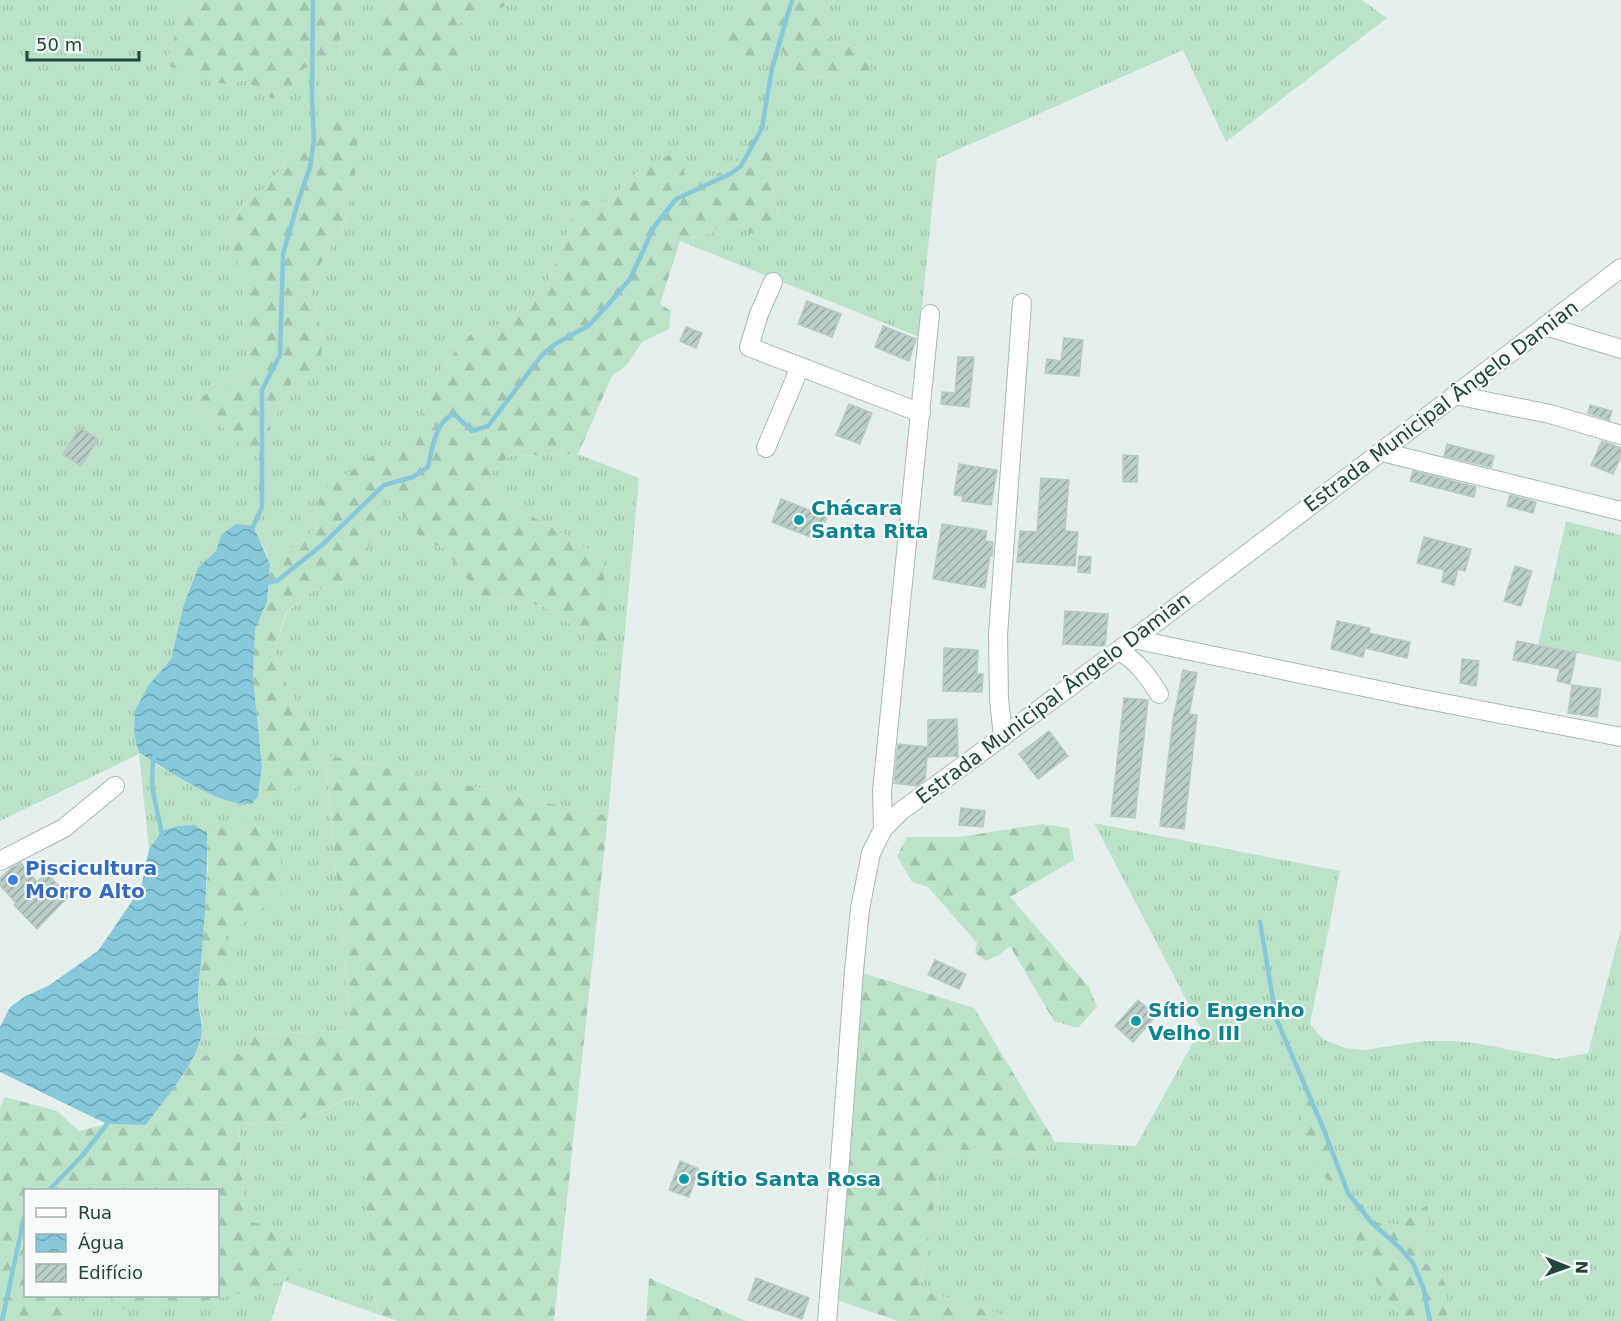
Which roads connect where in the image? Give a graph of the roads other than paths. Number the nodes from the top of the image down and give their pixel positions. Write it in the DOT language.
graph roads {
  1 [pos="1621,268"];
  2 [pos="772,282"];
  3 [pos="1022,303"];
  4 [pos="930,314"];
  5 [pos="1545,326"];
  6 [pos="1621,349"];
  7 [pos="800,367"];
  8 [pos="1455,395"];
  9 [pos="921,413"];
  10 [pos="1621,435"];
  11 [pos="766,448"];
  12 [pos="1382,452"];
  13 [pos="1621,511"];
  14 [pos="1126,645"];
  15 [pos="1159,694"];
  16 [pos="999,699"];
  17 [pos="1037,712"];
  18 [pos="1003,737"];
  19 [pos="1621,737"];
  20 [pos="115,786"];
  21 [pos="883,829"];
  22 [pos="0,861"];
  23 [pos="827,1321"];
  1 -- 5 [label="street, Estrada Municipal Ângelo Damian"];
  2 -- 7 [label="street"];
  3 -- 16 [label="street"];
  4 -- 9 [label="street"];
  5 -- 6 [label="street"];
  5 -- 8 [label="street, Estrada Municipal Ângelo Damian"];
  7 -- 9 [label="street"];
  7 -- 11 [label="street"];
  8 -- 10 [label="street"];
  8 -- 12 [label="street, Estrada Municipal Ângelo Damian"];
  9 -- 21 [label="street"];
  12 -- 13 [label="street"];
  12 -- 14 [label="street, Estrada Municipal Ângelo Damian"];
  14 -- 15 [label="street"];
  14 -- 17 [label="street, Estrada Municipal Ângelo Damian"];
  14 -- 19 [label="street"];
  16 -- 17 [label="street"];
  16 -- 18 [label="street"];
  17 -- 18 [label="street, Estrada Municipal Ângelo Damian"];
  18 -- 21 [label="street, Estrada Municipal Ângelo Damian"];
  20 -- 22 [label="street"];
  21 -- 23 [label="street, Estrada Municipal Ângelo Damian"];
}
